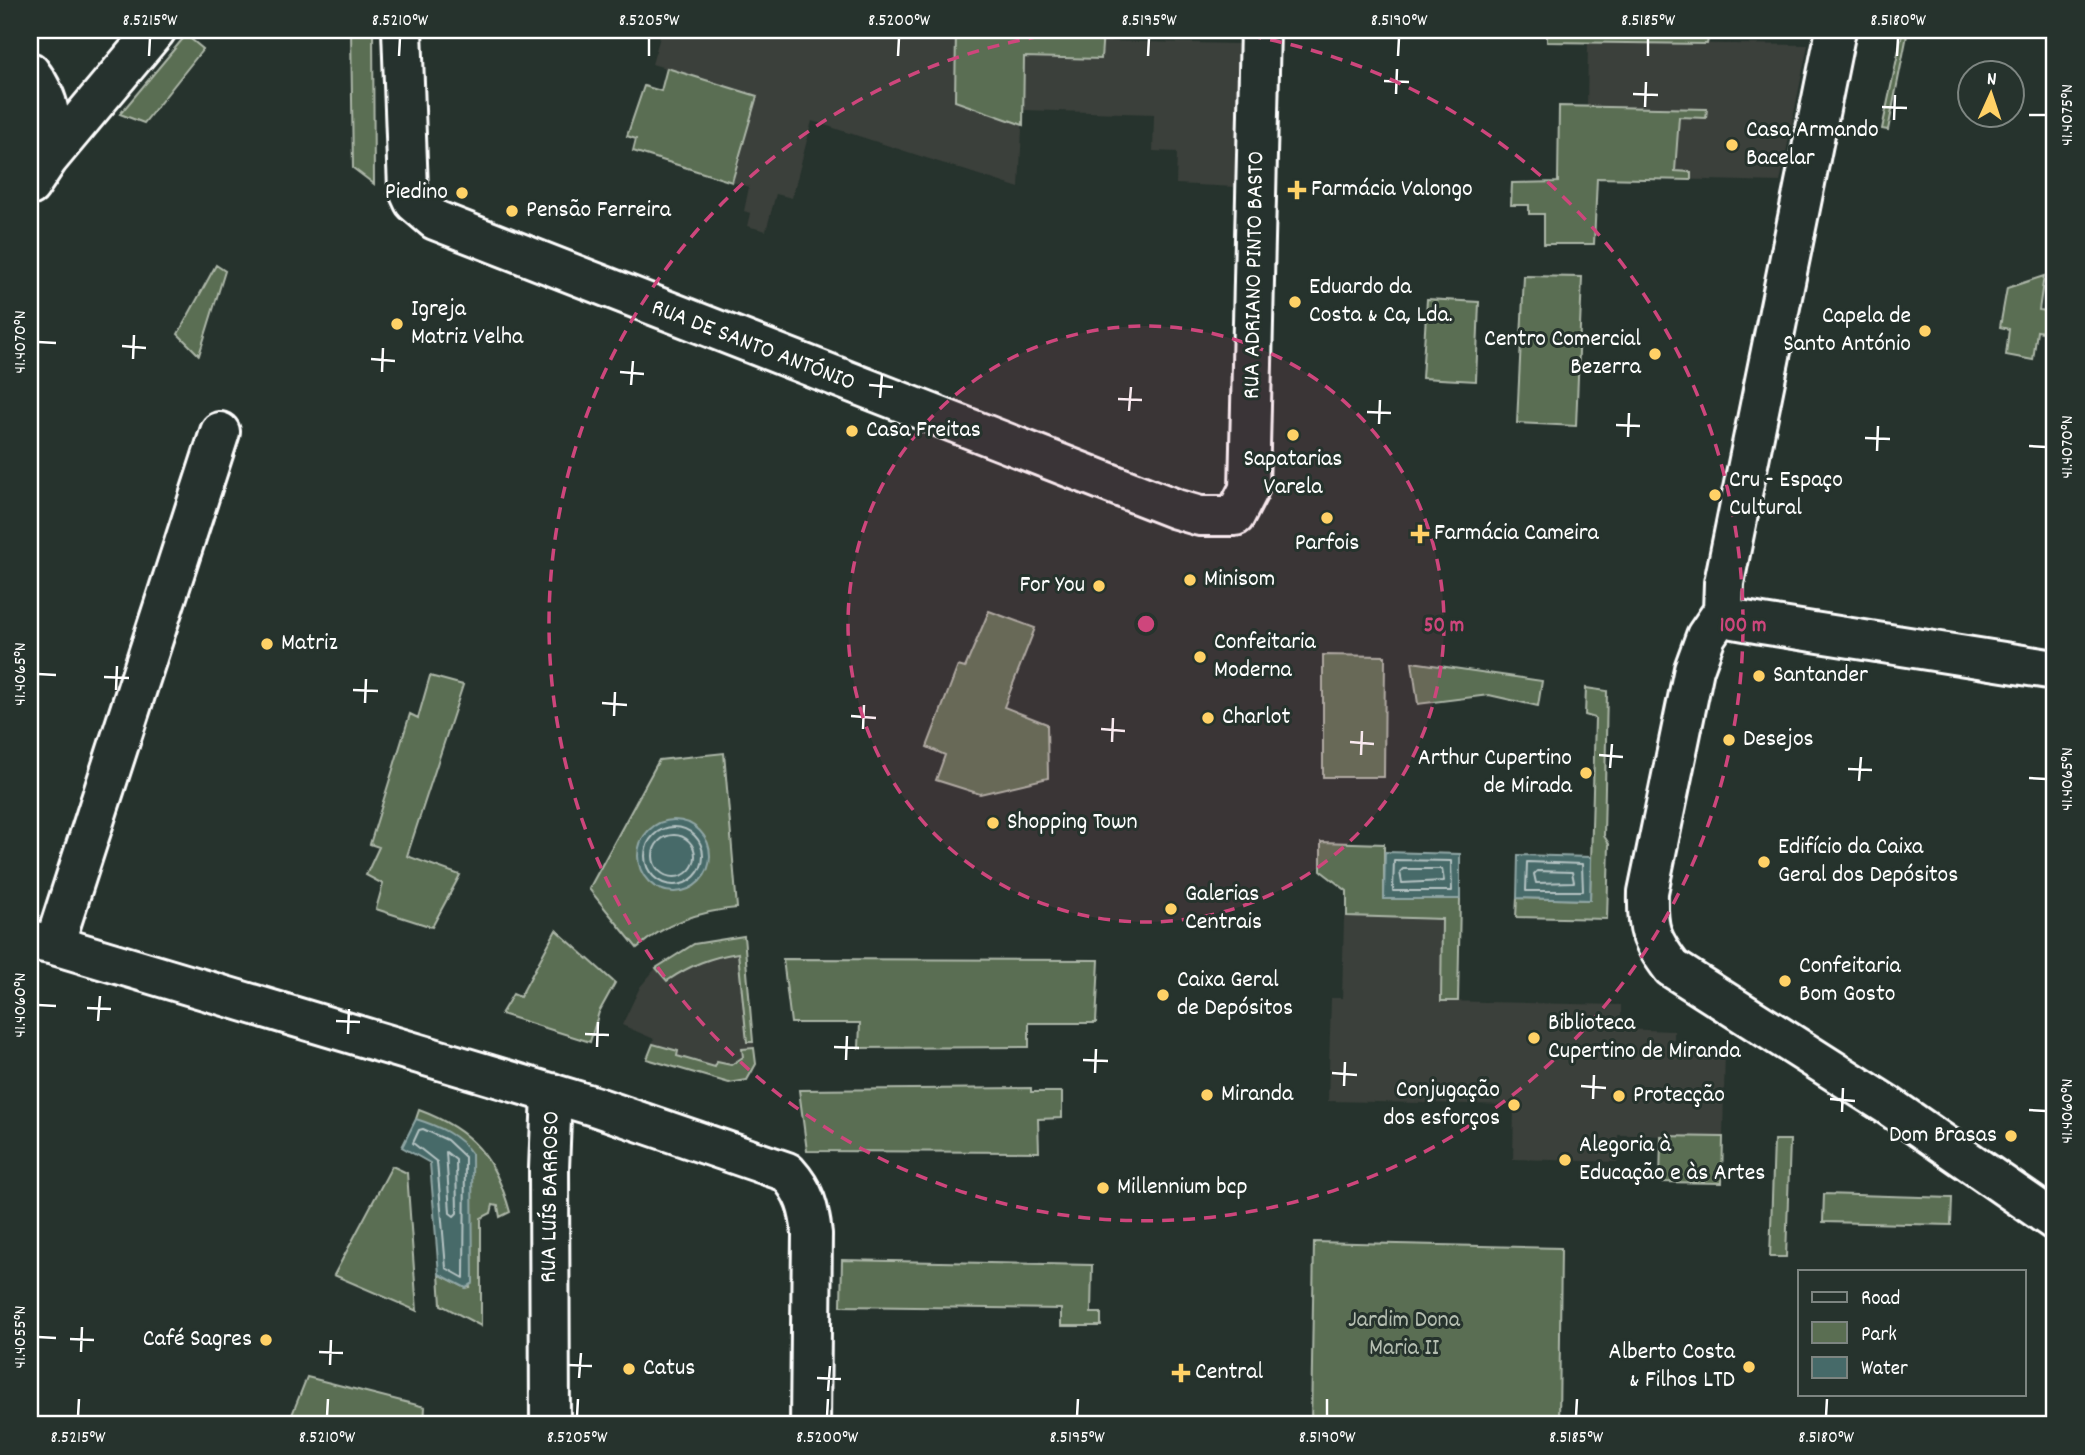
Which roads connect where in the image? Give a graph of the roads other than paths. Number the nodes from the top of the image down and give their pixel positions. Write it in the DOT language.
graph roads {
  1 [pos="156,30"];
  2 [pos="402,30"];
  3 [pos="1260,30"];
  4 [pos="1836,30"];
  5 [pos="30,72"];
  6 [pos="39,172"];
  7 [pos="220,432"];
  8 [pos="1235,516"];
  9 [pos="1723,611"];
  10 [pos="2055,670"];
  11 [pos="42,942"];
  12 [pos="552,1093"];
  13 [pos="2055,1221"];
  14 [pos="550,1425"];
  15 [pos="810,1425"];
  1 -- 6 [label="street"];
  2 -- 8 [label="street, RUA DE SANTO ANTÓNIO"];
  3 -- 8 [label="street, RUA ADRIANO PINTO BASTO"];
  4 -- 9 [label="street"];
  5 -- 6 [label="street"];
  7 -- 11 [label="street"];
  9 -- 10 [label="street"];
  9 -- 13 [label="street"];
  11 -- 12 [label="street, RUA LUÍS BARROSO"];
  12 -- 14 [label="street, RUA LUÍS BARROSO"];
  12 -- 15 [label="street"];
}
